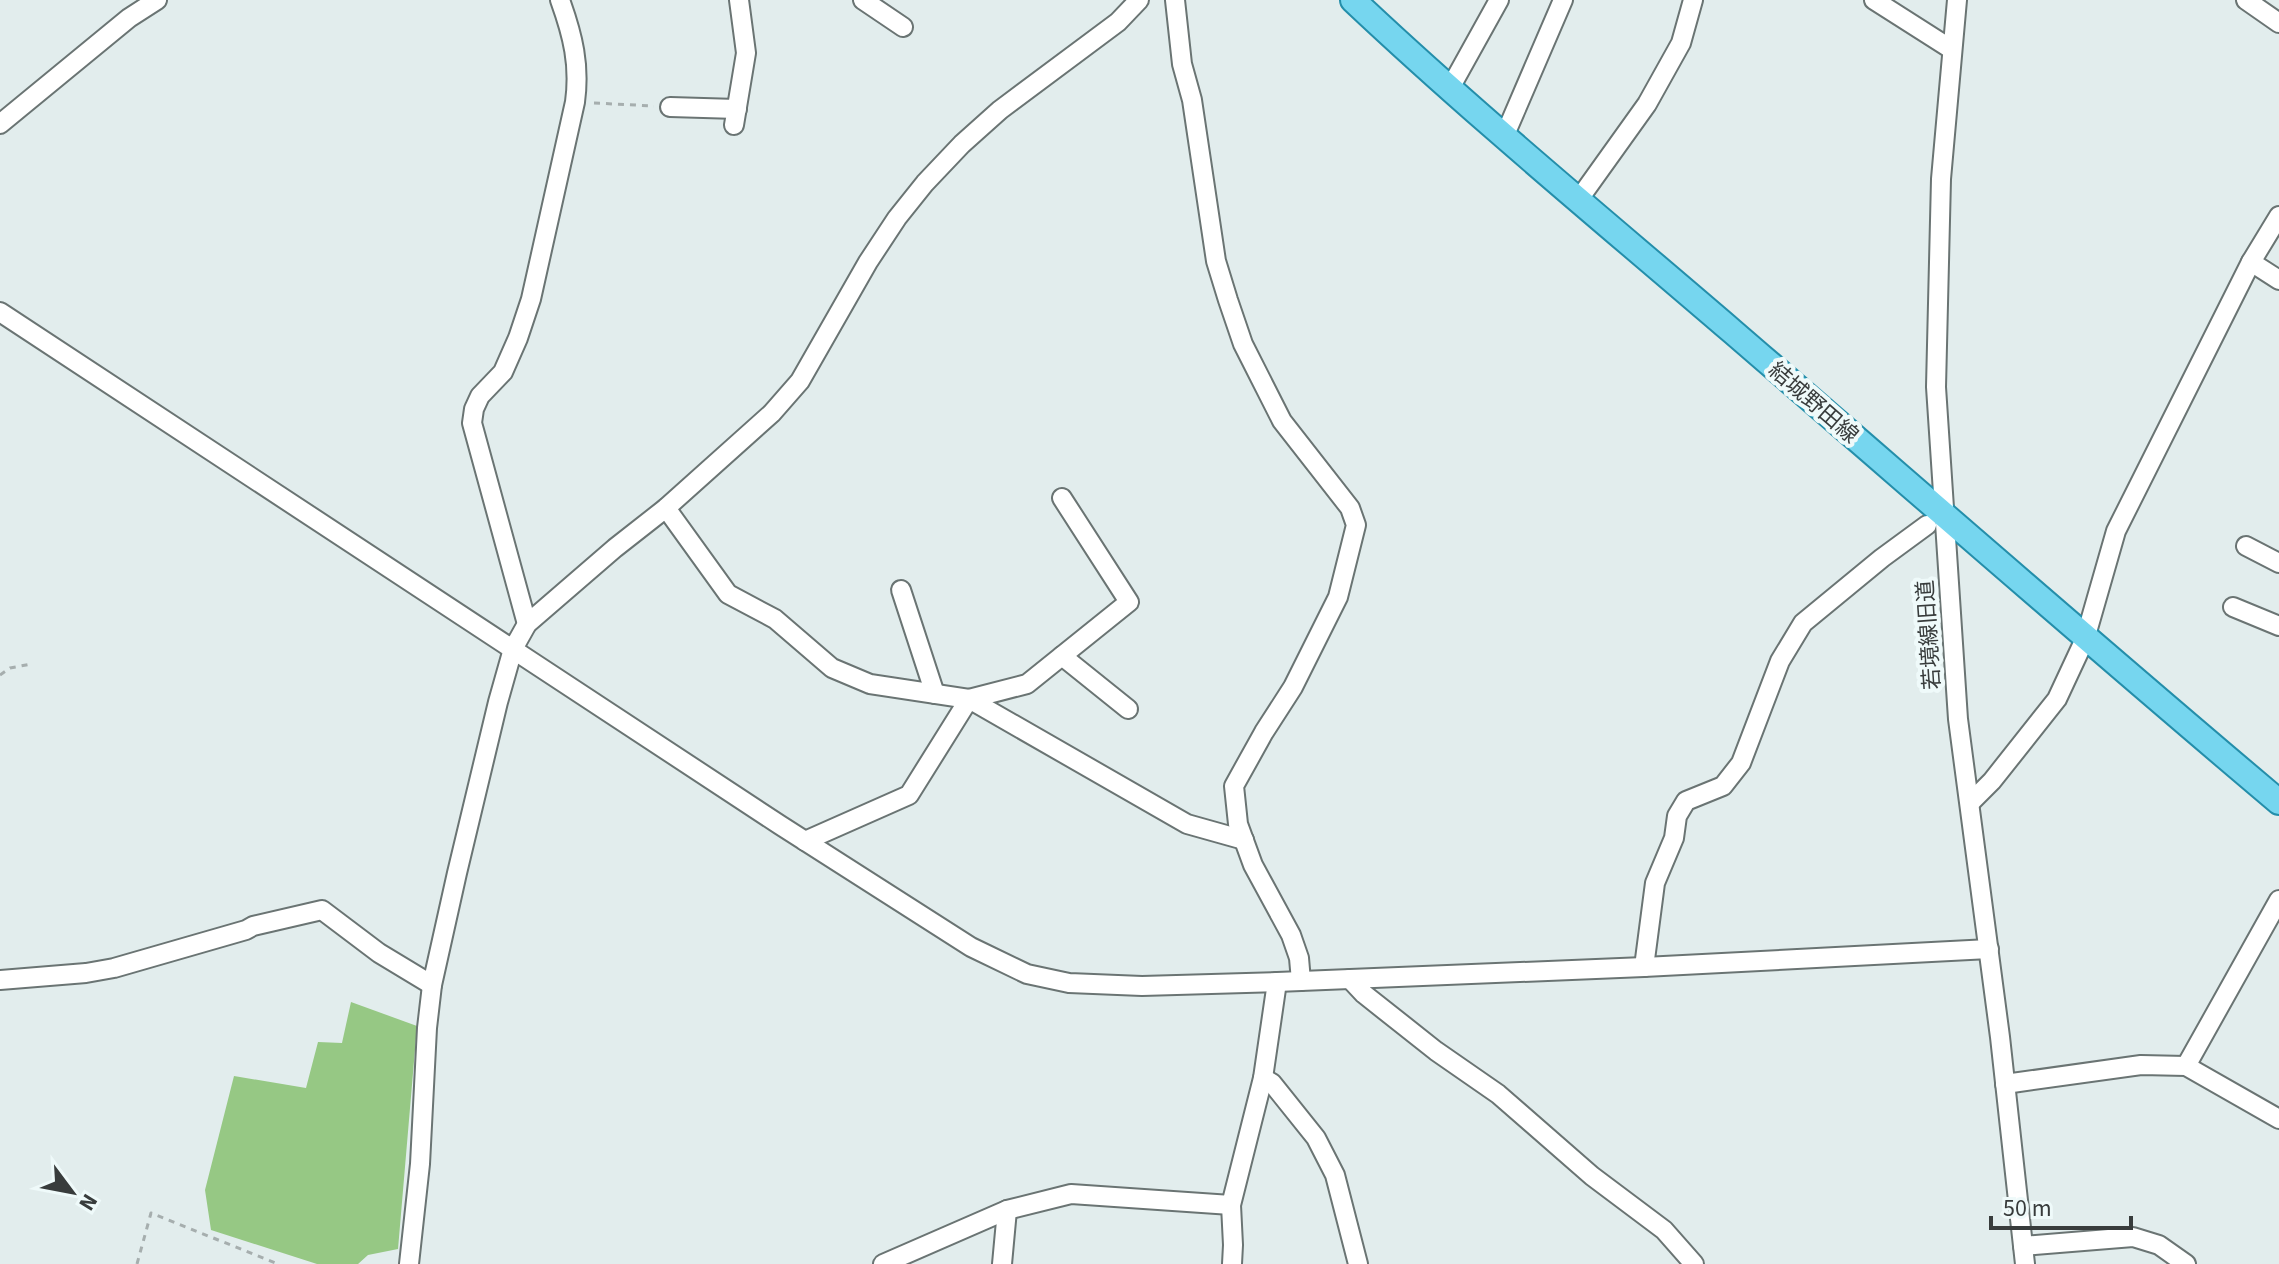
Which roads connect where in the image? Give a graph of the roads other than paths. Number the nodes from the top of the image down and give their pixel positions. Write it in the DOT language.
graph roads {
  1 [pos="157,0"];
  2 [pos="560,0"];
  3 [pos="739,0"];
  4 [pos="863,0"];
  5 [pos="1139,0"];
  6 [pos="1175,0"];
  7 [pos="1353,0"];
  8 [pos="1499,0"];
  9 [pos="1563,0"];
  10 [pos="1693,0"];
  11 [pos="1874,0"];
  12 [pos="1957,0"];
  13 [pos="2246,0"];
  14 [pos="2278,19"];
  15 [pos="903,27"];
  16 [pos="1951,49"];
  17 [pos="1449,90"];
  18 [pos="670,107"];
  19 [pos="0,124"];
  20 [pos="1504,137"];
  21 [pos="1579,199"];
  22 [pos="2279,216"];
  23 [pos="2251,262"];
  24 [pos="2279,280"];
  25 [pos="0,312"];
  26 [pos="1062,498"];
  27 [pos="666,508"];
  28 [pos="1935,520"];
  29 [pos="2246,546"];
  30 [pos="2279,563"];
  31 [pos="901,590"];
  32 [pos="2233,607"];
  33 [pos="527,624"];
  34 [pos="2279,626"];
  35 [pos="2085,639"];
  36 [pos="513,649"];
  37 [pos="1062,656"];
  38 [pos="935,694"];
  39 [pos="969,699"];
  40 [pos="1128,709"];
  41 [pos="2279,802"];
  42 [pos="1970,803"];
  43 [pos="1244,840"];
  44 [pos="805,841"];
  45 [pos="2279,900"];
  46 [pos="1989,949"];
  47 [pos="1644,967"];
  48 [pos="1350,979"];
  49 [pos="0,980"];
  50 [pos="1301,981"];
  51 [pos="1277,982"];
  52 [pos="432,985"];
  53 [pos="2186,1066"];
  54 [pos="1263,1078"];
  55 [pos="2005,1084"];
  56 [pos="2279,1119"];
  57 [pos="1231,1205"];
  58 [pos="1007,1210"];
  59 [pos="2024,1255"];
  60 [pos="409,1264"];
  61 [pos="883,1264"];
  62 [pos="1002,1264"];
  63 [pos="1232,1264"];
  64 [pos="1358,1264"];
  65 [pos="1694,1264"];
  66 [pos="2186,1264"];
  1 -- 19 [label="street"];
  2 -- 33 [label="street"];
  3 -- 18 [label="street"];
  4 -- 15 [label="street"];
  5 -- 27 [label="street"];
  6 -- 43 [label="street"];
  7 -- 17 [label="main road, 結城野田線"];
  8 -- 17 [label="street"];
  9 -- 20 [label="street"];
  10 -- 21 [label="street"];
  11 -- 16 [label="street"];
  12 -- 16 [label="street, 若境線旧道"];
  13 -- 14 [label="street"];
  16 -- 28 [label="street, 若境線旧道"];
  17 -- 20 [label="main road, 結城野田線"];
  20 -- 21 [label="main road, 結城野田線"];
  21 -- 28 [label="main road, 結城野田線"];
  22 -- 23 [label="street"];
  23 -- 24 [label="street"];
  23 -- 35 [label="street"];
  25 -- 36 [label="street"];
  26 -- 37 [label="street"];
  27 -- 33 [label="street"];
  27 -- 38 [label="street"];
  28 -- 35 [label="main road, 結城野田線"];
  28 -- 42 [label="street, 若境線旧道"];
  28 -- 47 [label="street"];
  29 -- 30 [label="street"];
  31 -- 38 [label="street"];
  32 -- 34 [label="street"];
  33 -- 36 [label="street"];
  35 -- 41 [label="main road, 結城野田線"];
  35 -- 42 [label="street"];
  36 -- 44 [label="street"];
  36 -- 52 [label="street"];
  37 -- 39 [label="street"];
  37 -- 40 [label="street"];
  38 -- 39 [label="street"];
  39 -- 43 [label="street"];
  39 -- 44 [label="street"];
  42 -- 46 [label="street, 若境線旧道"];
  43 -- 50 [label="street"];
  44 -- 51 [label="street"];
  45 -- 53 [label="street"];
  46 -- 47 [label="street"];
  46 -- 55 [label="street, 若境線旧道"];
  47 -- 48 [label="street"];
  48 -- 50 [label="street"];
  48 -- 65 [label="street"];
  49 -- 52 [label="street"];
  50 -- 51 [label="street"];
  51 -- 54 [label="street"];
  52 -- 60 [label="street"];
  53 -- 55 [label="street"];
  53 -- 56 [label="street"];
  54 -- 57 [label="street"];
  54 -- 64 [label="street"];
  55 -- 59 [label="street, 若境線旧道"];
  57 -- 58 [label="street"];
  57 -- 63 [label="street"];
  58 -- 61 [label="street"];
  58 -- 62 [label="street"];
  59 -- 66 [label="street"];
}
